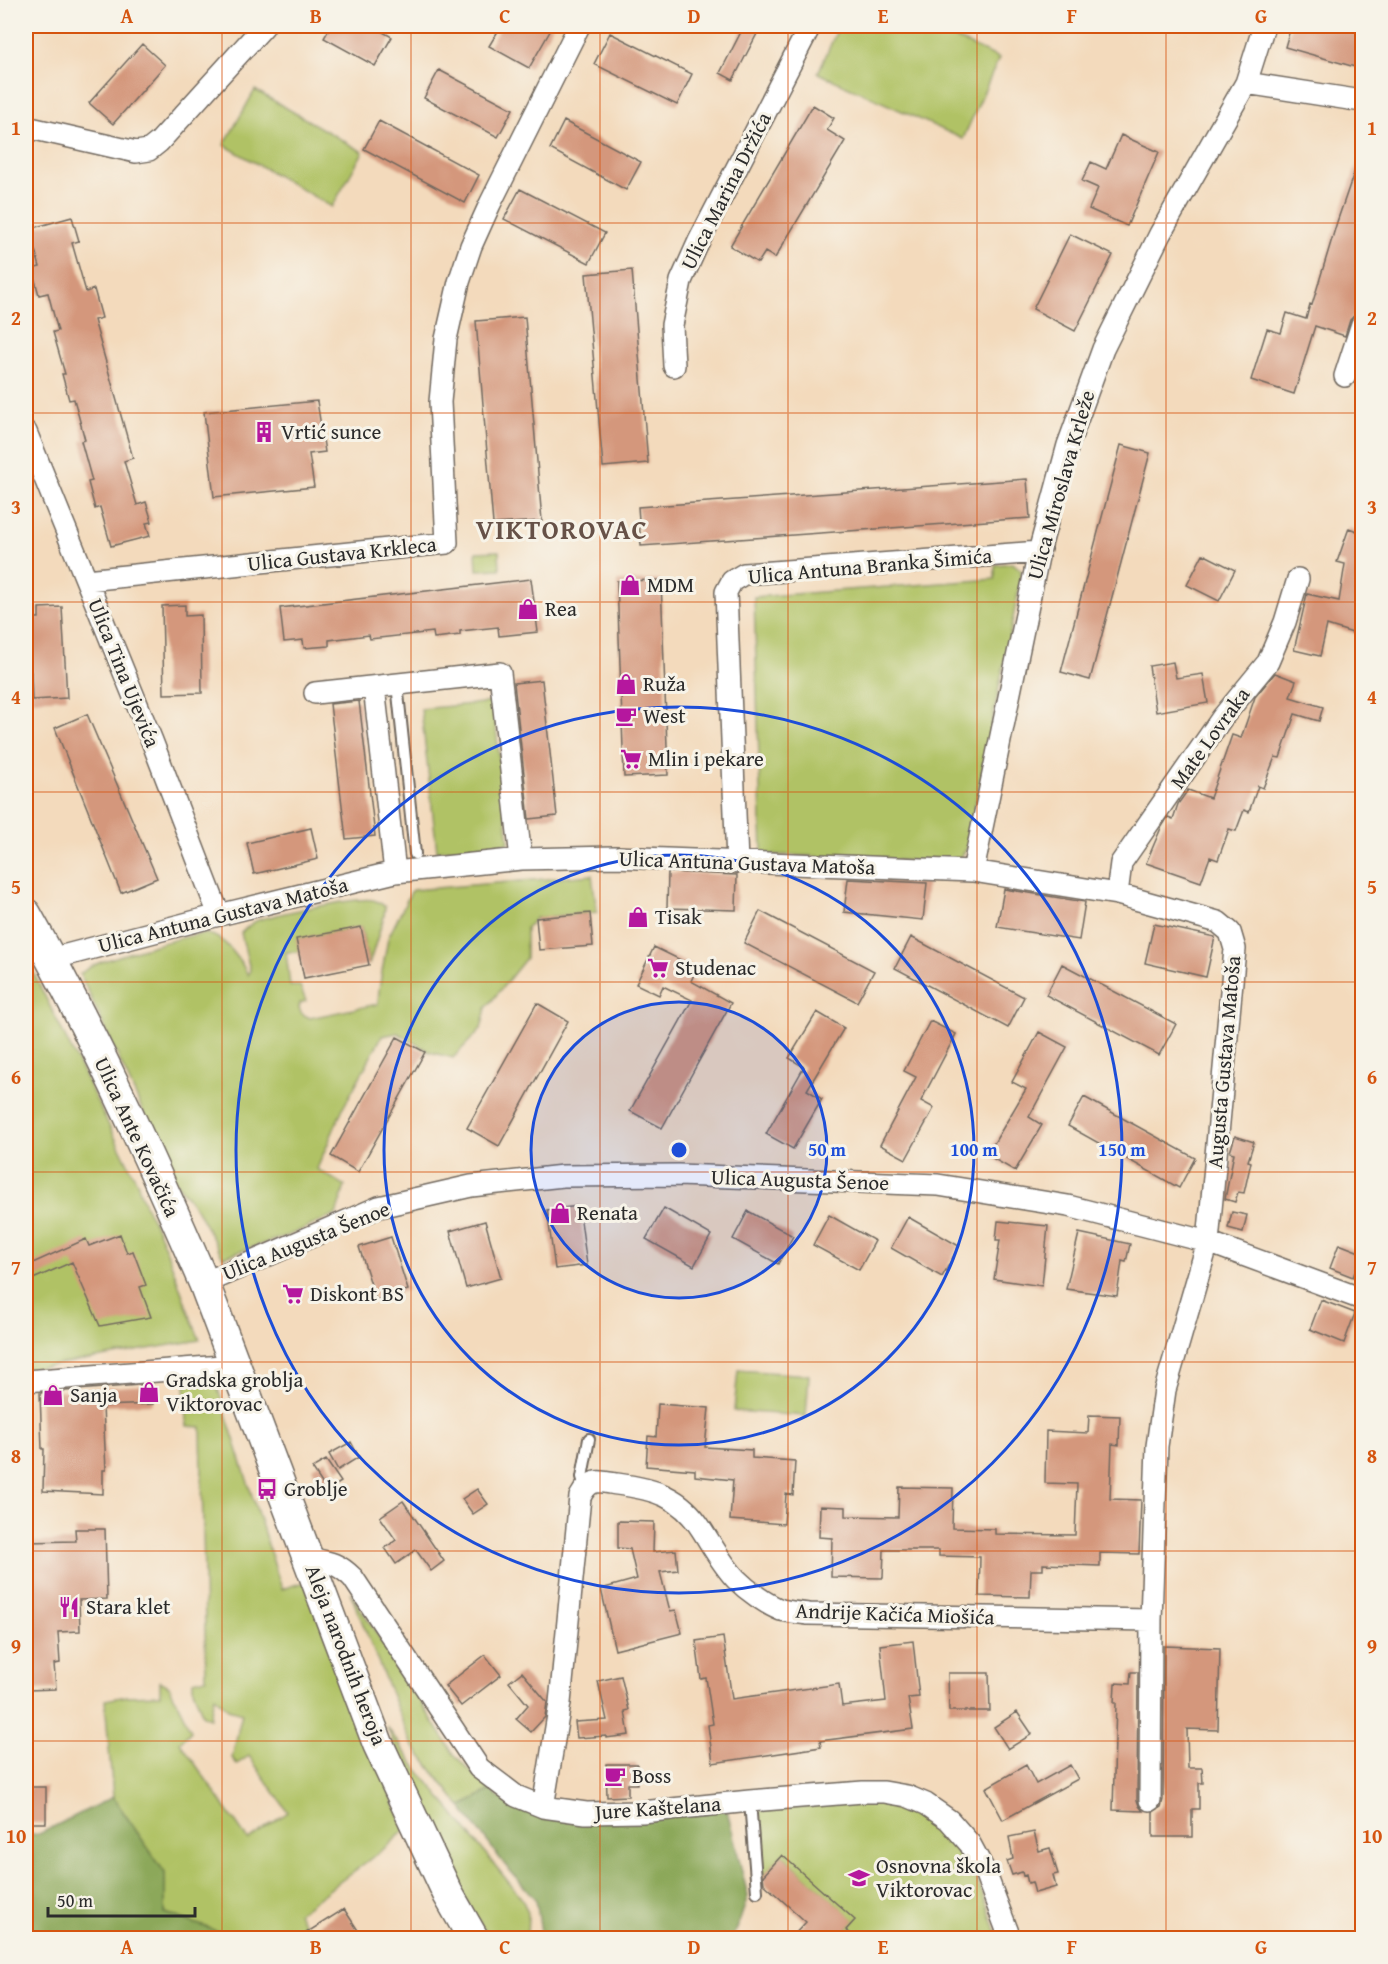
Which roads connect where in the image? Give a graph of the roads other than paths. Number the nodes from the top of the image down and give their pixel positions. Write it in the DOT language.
graph roads {
  1 [pos="264,26"];
  2 [pos="579,26"];
  3 [pos="810,26"];
  4 [pos="1264,26"];
  5 [pos="1246,83"];
  6 [pos="1362,101"];
  7 [pos="26,127"];
  8 [pos="1362,324"];
  9 [pos="674,366"];
  10 [pos="1345,376"];
  11 [pos="26,432"];
  12 [pos="1040,552"];
  13 [pos="1298,579"];
  14 [pos="87,580"];
  15 [pos="397,684"];
  16 [pos="374,687"];
  17 [pos="315,693"];
  18 [pos="414,854"];
  19 [pos="521,859"];
  20 [pos="737,862"];
  21 [pos="973,871"];
  22 [pos="395,872"];
  23 [pos="1116,894"];
  24 [pos="26,915"];
  25 [pos="219,915"];
  26 [pos="51,959"];
  27 [pos="1208,1242"];
  28 [pos="204,1283"];
  29 [pos="1362,1299"];
  30 [pos="235,1365"];
  31 [pos="26,1381"];
  32 [pos="589,1439"];
  33 [pos="585,1487"];
  34 [pos="309,1558"];
  35 [pos="1151,1620"];
  36 [pos="1150,1800"];
  37 [pos="750,1801"];
  38 [pos="543,1807"];
  39 [pos="757,1892"];
  40 [pos="473,1938"];
  41 [pos="1010,1938"];
  1 -- 7 [label="street"];
  2 -- 14 [label="street, Ulica Gustava Krkleca"];
  3 -- 9 [label="street, Ulica Marina Držića"];
  4 -- 5 [label="street, Ulica Miroslava Krleže"];
  5 -- 6 [label="street"];
  5 -- 12 [label="street, Ulica Miroslava Krleže"];
  8 -- 10 [label="street"];
  11 -- 14 [label="street, Ulica Tina Ujevića"];
  12 -- 20 [label="street, Ulica Antuna Branka Šimića"];
  12 -- 21 [label="street, Ulica Miroslava Krleže"];
  13 -- 23 [label="street, Mate Lovraka"];
  14 -- 25 [label="street, Ulica Tina Ujevića"];
  15 -- 16 [label="street"];
  15 -- 18 [label="lane"];
  15 -- 19 [label="street"];
  16 -- 17 [label="street"];
  16 -- 22 [label="street"];
  19 -- 20 [label="street, Ulica Antuna Gustava Matoša"];
  19 -- 22 [label="street, Ulica Antuna Gustava Matoša"];
  20 -- 21 [label="street, Ulica Antuna Gustava Matoša"];
  21 -- 23 [label="street, Augusta Gustava Matoša"];
  22 -- 25 [label="street, Ulica Antuna Gustava Matoša"];
  23 -- 27 [label="street, Augusta Gustava Matoša"];
  24 -- 26 [label="main road, Ulica Ante Kovačića"];
  25 -- 26 [label="street, Ulica Antuna Gustava Matoša"];
  26 -- 28 [label="main road, Ulica Ante Kovačića"];
  27 -- 28 [label="street, Ulica Augusta Šenoe"];
  27 -- 29 [label="street, Ulica Augusta Šenoe"];
  27 -- 35 [label="street"];
  28 -- 30 [label="main road, Ulica Ante Kovačića"];
  30 -- 31 [label="street"];
  30 -- 34 [label="main road, Aleja narodnih heroja"];
  32 -- 33 [label="lane"];
  33 -- 35 [label="street, Andrije Kačića Miošića"];
  33 -- 38 [label="street"];
  34 -- 38 [label="street, Jure Kaštelana"];
  34 -- 40 [label="main road, Aleja narodnih heroja"];
  35 -- 36 [label="street"];
  37 -- 38 [label="street, Jure Kaštelana"];
  37 -- 39 [label="lane"];
  37 -- 41 [label="street, Jure Kaštelana"];
}
